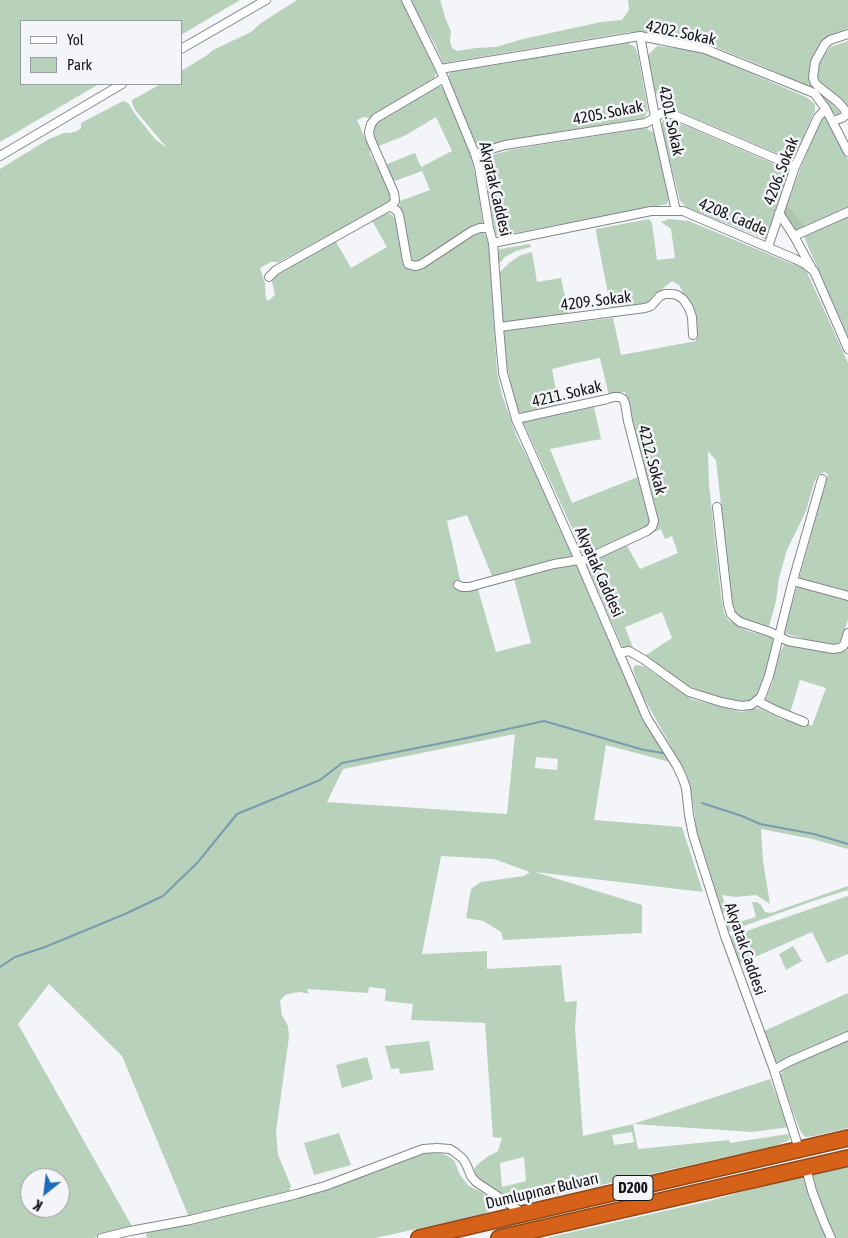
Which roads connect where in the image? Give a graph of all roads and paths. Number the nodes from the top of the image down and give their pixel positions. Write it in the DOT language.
graph roads {
  1 [pos="266,0"];
  2 [pos="406,0"];
  3 [pos="848,34"];
  4 [pos="640,36"];
  5 [pos="182,48"];
  6 [pos="440,69"];
  7 [pos="444,78"];
  8 [pos="120,85"];
  9 [pos="826,108"];
  10 [pos="655,117"];
  11 [pos="833,121"];
  12 [pos="848,152"];
  13 [pos="476,154"];
  14 [pos="0,156"];
  15 [pos="795,167"];
  16 [pos="390,206"];
  17 [pos="676,211"];
  18 [pos="848,212"];
  19 [pos="779,214"];
  20 [pos="489,228"];
  21 [pos="794,236"];
  22 [pos="493,243"];
  23 [pos="768,247"];
  24 [pos="814,271"];
  25 [pos="269,277"];
  26 [pos="499,327"];
  27 [pos="693,336"];
  28 [pos="848,349"];
  29 [pos="623,399"];
  30 [pos="516,419"];
  31 [pos="822,479"];
  32 [pos="717,508"];
  33 [pos="580,561"];
  34 [pos="793,581"];
  35 [pos="458,585"];
  36 [pos="848,596"];
  37 [pos="848,633"];
  38 [pos="779,636"];
  39 [pos="619,653"];
  40 [pos="757,701"];
  41 [pos="804,722"];
  42 [pos="848,1036"];
  43 [pos="774,1070"];
  44 [pos="848,1138"];
  45 [pos="799,1149"];
  46 [pos="848,1158"];
  47 [pos="806,1168"];
  48 [pos="524,1214"];
  49 [pos="102,1238"];
  50 [pos="419,1238"];
  51 [pos="499,1238"];
  52 [pos="831,1238"];
  1 -- 5 [label="street"];
  2 -- 6 [label="street, Akyatak Caddesi"];
  3 -- 11 [label="street"];
  4 -- 6 [label="street, 4202. Sokak"];
  4 -- 9 [label="street, 4202. Sokak"];
  4 -- 10 [label="street, 4201. Sokak"];
  6 -- 7 [label="street, Akyatak Caddesi"];
  7 -- 13 [label="street, Akyatak Caddesi"];
  7 -- 16 [label="street"];
  8 -- 14 [label="street"];
  9 -- 11 [label="street, 4202. Sokak"];
  9 -- 15 [label="street, 4206. Sokak"];
  10 -- 13 [label="street, 4205. Sokak"];
  10 -- 15 [label="street, 4205. Sokak"];
  10 -- 17 [label="street, 4201. Sokak"];
  11 -- 12 [label="street, 4202. Sokak"];
  13 -- 20 [label="street, Akyatak Caddesi"];
  15 -- 19 [label="street, 4206. Sokak"];
  16 -- 20 [label="street"];
  16 -- 25 [label="street"];
  17 -- 22 [label="street, 4208. Cadde"];
  17 -- 23 [label="street, 4208. Cadde"];
  18 -- 21 [label="street"];
  19 -- 21 [label="street"];
  19 -- 23 [label="street, 4206. Sokak"];
  20 -- 22 [label="street, Akyatak Caddesi"];
  21 -- 24 [label="street"];
  22 -- 26 [label="street, Akyatak Caddesi"];
  23 -- 24 [label="street, 4208. Cadde"];
  24 -- 28 [label="street"];
  26 -- 27 [label="street, 4209. Sokak"];
  26 -- 30 [label="street, Akyatak Caddesi"];
  29 -- 30 [label="street, 4211. Sokak"];
  29 -- 33 [label="street, 4212. Sokak"];
  30 -- 33 [label="street, Akyatak Caddesi"];
  31 -- 34 [label="street"];
  32 -- 38 [label="street"];
  33 -- 35 [label="street"];
  33 -- 39 [label="street, Akyatak Caddesi"];
  34 -- 36 [label="street"];
  34 -- 38 [label="street"];
  37 -- 38 [label="street"];
  38 -- 40 [label="street"];
  39 -- 40 [label="street"];
  39 -- 43 [label="street, Akyatak Caddesi"];
  40 -- 41 [label="street"];
  42 -- 43 [label="street"];
  43 -- 45 [label="street, Akyatak Caddesi"];
  44 -- 45 [label="highway, Dumlupınar Bulvarı / D200"];
  45 -- 48 [label="highway, Dumlupınar Bulvarı / D200"];
  46 -- 47 [label="highway, D200"];
  47 -- 51 [label="highway, D200"];
  47 -- 52 [label="street"];
  48 -- 49 [label="street"];
  48 -- 50 [label="highway, Dumlupınar Bulvarı / D200"];
}
